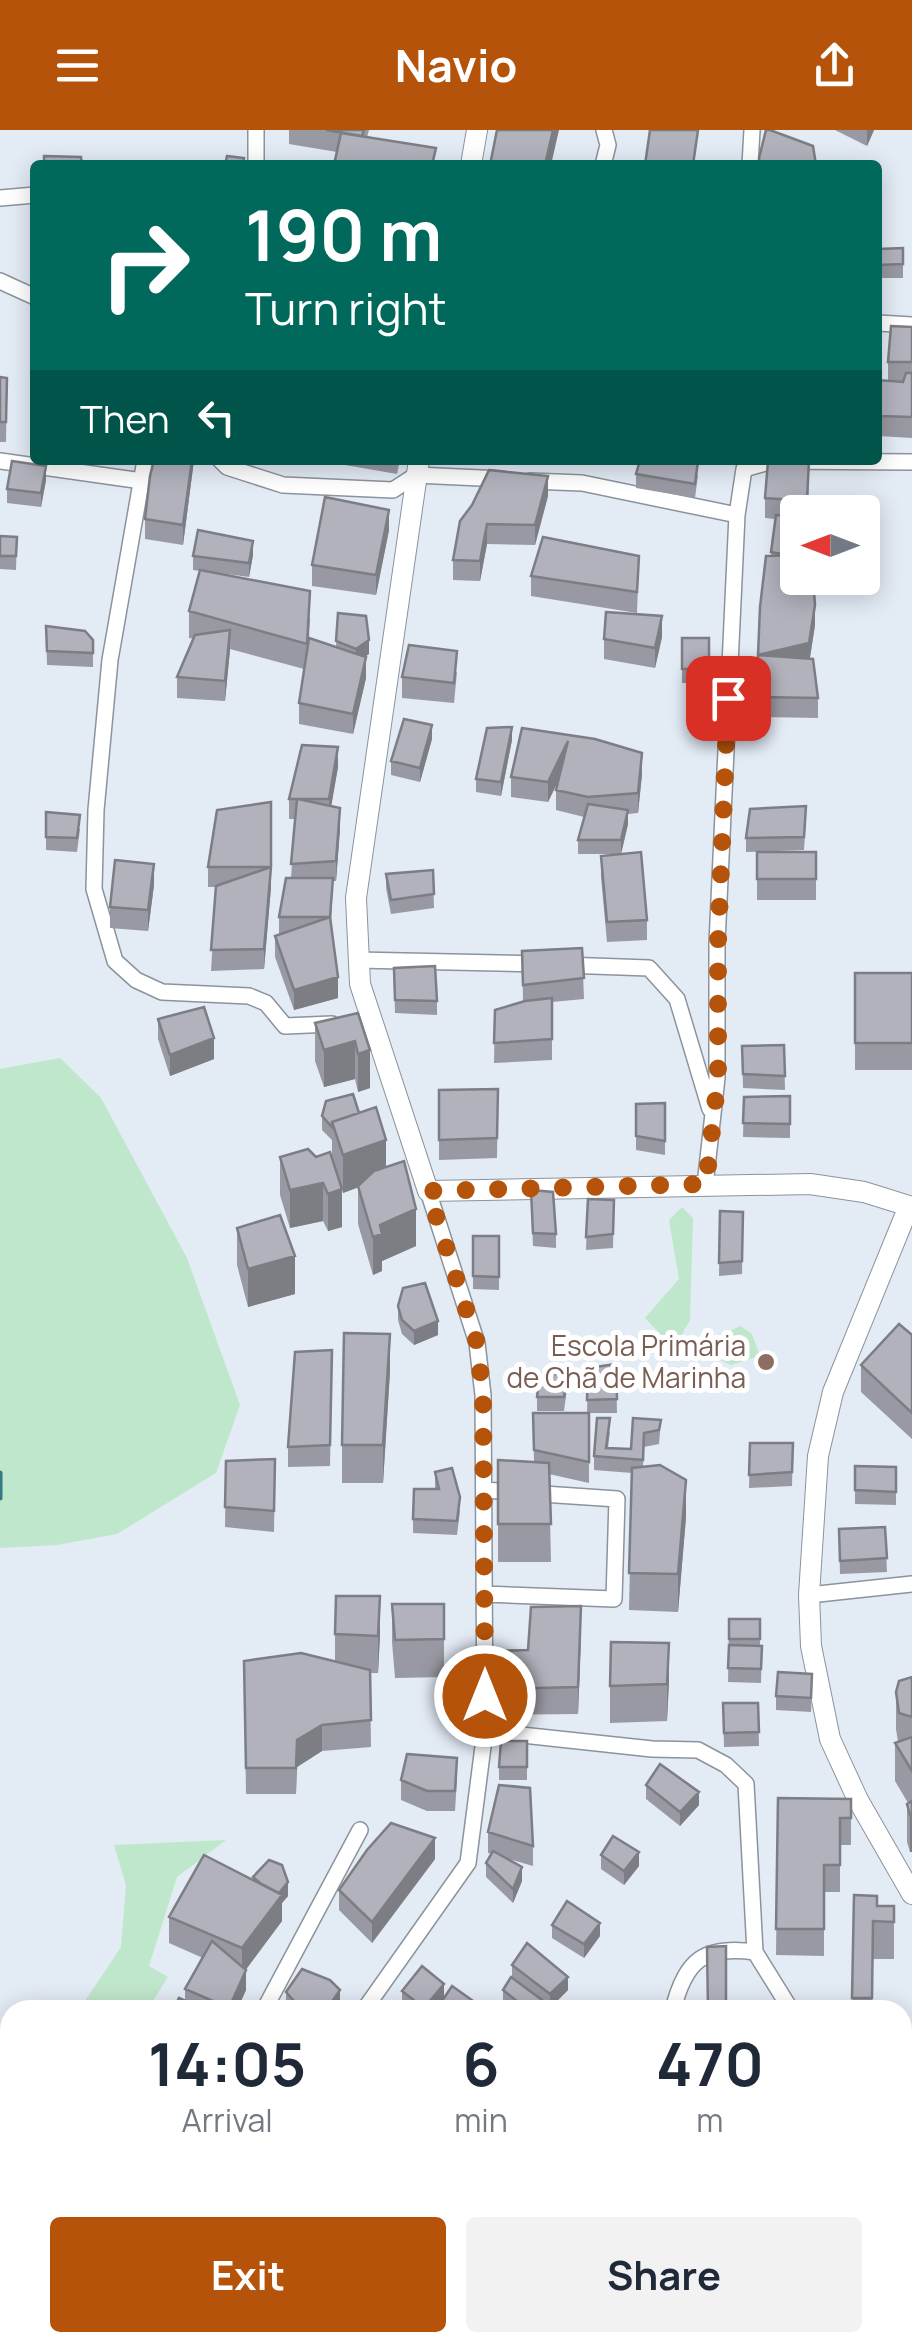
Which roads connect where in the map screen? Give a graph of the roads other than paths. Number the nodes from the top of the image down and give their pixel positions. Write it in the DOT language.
graph roads {
  1 [pos="256,130"];
  2 [pos="477,130"];
  3 [pos="604,130"];
  4 [pos="752,130"];
  5 [pos="256,160"];
  6 [pos="472,160"];
  7 [pos="604,160"];
  8 [pos="750,160"];
  9 [pos="30,195"];
  10 [pos="0,198"];
  11 [pos="0,281"];
  12 [pos="30,295"];
  13 [pos="882,323"];
  14 [pos="912,325"];
  15 [pos="0,460"];
  16 [pos="882,462"];
  17 [pos="912,462"];
  18 [pos="30,464"];
  19 [pos="34,465"];
  20 [pos="144,465"];
  21 [pos="225,465"];
  22 [pos="744,465"];
  23 [pos="418,467"];
  24 [pos="142,481"];
  25 [pos="737,515"];
  26 [pos="357,960"];
  27 [pos="371,1023"];
  28 [pos="712,1118"];
  29 [pos="706,1184"];
  30 [pos="428,1191"];
  31 [pos="911,1205"];
  32 [pos="484,1490"];
  33 [pos="912,1584"];
  34 [pos="485,1594"];
  35 [pos="809,1594"];
  36 [pos="485,1731"];
  37 [pos="360,1830"];
  38 [pos="912,1894"];
  39 [pos="755,1952"];
  40 [pos="269,2000"];
  41 [pos="371,2000"];
  42 [pos="676,2000"];
  43 [pos="784,2000"];
  1 -- 5 [label="street"];
  2 -- 6 [label="street"];
  3 -- 7 [label="street"];
  4 -- 8 [label="street"];
  9 -- 10 [label="street"];
  11 -- 12 [label="street"];
  13 -- 14 [label="street"];
  15 -- 18 [label="street"];
  16 -- 17 [label="street"];
  19 -- 24 [label="street"];
  20 -- 24 [label="street"];
  21 -- 23 [label="street"];
  22 -- 25 [label="street"];
  23 -- 25 [label="street"];
  23 -- 26 [label="street"];
  24 -- 27 [label="street"];
  25 -- 28 [label="street"];
  26 -- 27 [label="street"];
  26 -- 28 [label="street"];
  27 -- 30 [label="street"];
  28 -- 29 [label="street"];
  29 -- 30 [label="street"];
  29 -- 31 [label="street"];
  30 -- 32 [label="street"];
  31 -- 35 [label="street"];
  32 -- 34 [label="street"];
  32 -- 34 [label="street"];
  33 -- 35 [label="street"];
  34 -- 36 [label="street"];
  35 -- 38 [label="street"];
  36 -- 39 [label="street"];
  36 -- 41 [label="street"];
  37 -- 40 [label="street"];
  39 -- 42 [label="street"];
  39 -- 43 [label="street"];
}
